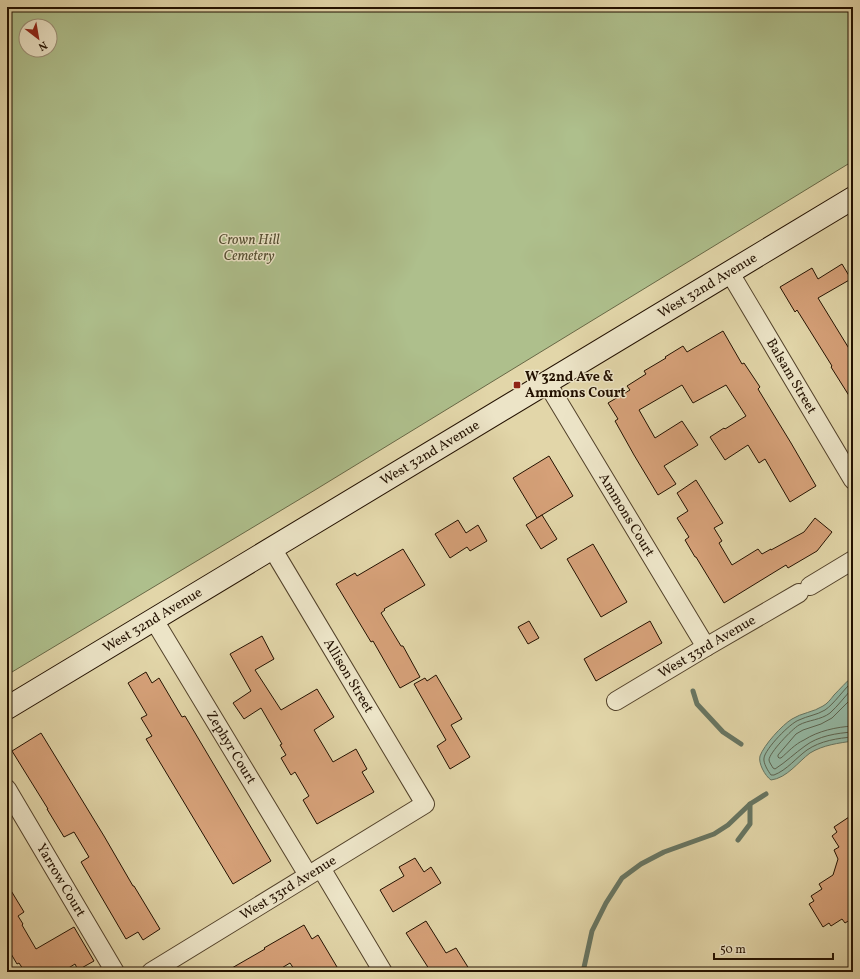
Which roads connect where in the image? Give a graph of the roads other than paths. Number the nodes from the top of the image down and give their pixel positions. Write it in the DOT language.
graph roads {
  1 [pos="853,198"];
  2 [pos="730,273"];
  3 [pos="547,383"];
  4 [pos="853,480"];
  5 [pos="272,548"];
  6 [pos="853,560"];
  7 [pos="154,620"];
  8 [pos="706,647"];
  9 [pos="616,702"];
  10 [pos="7,708"];
  11 [pos="7,789"];
  12 [pos="425,804"];
  13 [pos="315,872"];
  14 [pos="115,972"];
  15 [pos="151,972"];
  16 [pos="383,972"];
  1 -- 2 [label="street, West 32nd Avenue"];
  2 -- 3 [label="street, West 32nd Avenue"];
  2 -- 4 [label="street, Balsam Street"];
  3 -- 5 [label="street, West 32nd Avenue"];
  3 -- 8 [label="street, Ammons Court"];
  5 -- 7 [label="street, West 32nd Avenue"];
  5 -- 12 [label="street, Allison Street"];
  6 -- 8 [label="street, West 33rd Avenue"];
  7 -- 10 [label="street, West 32nd Avenue"];
  7 -- 13 [label="street, Zephyr Court"];
  8 -- 9 [label="street, West 33rd Avenue"];
  11 -- 14 [label="street, Yarrow Court"];
  12 -- 13 [label="street, West 33rd Avenue"];
  13 -- 15 [label="street, West 33rd Avenue"];
  13 -- 16 [label="street, Zephyr Court"];
}
